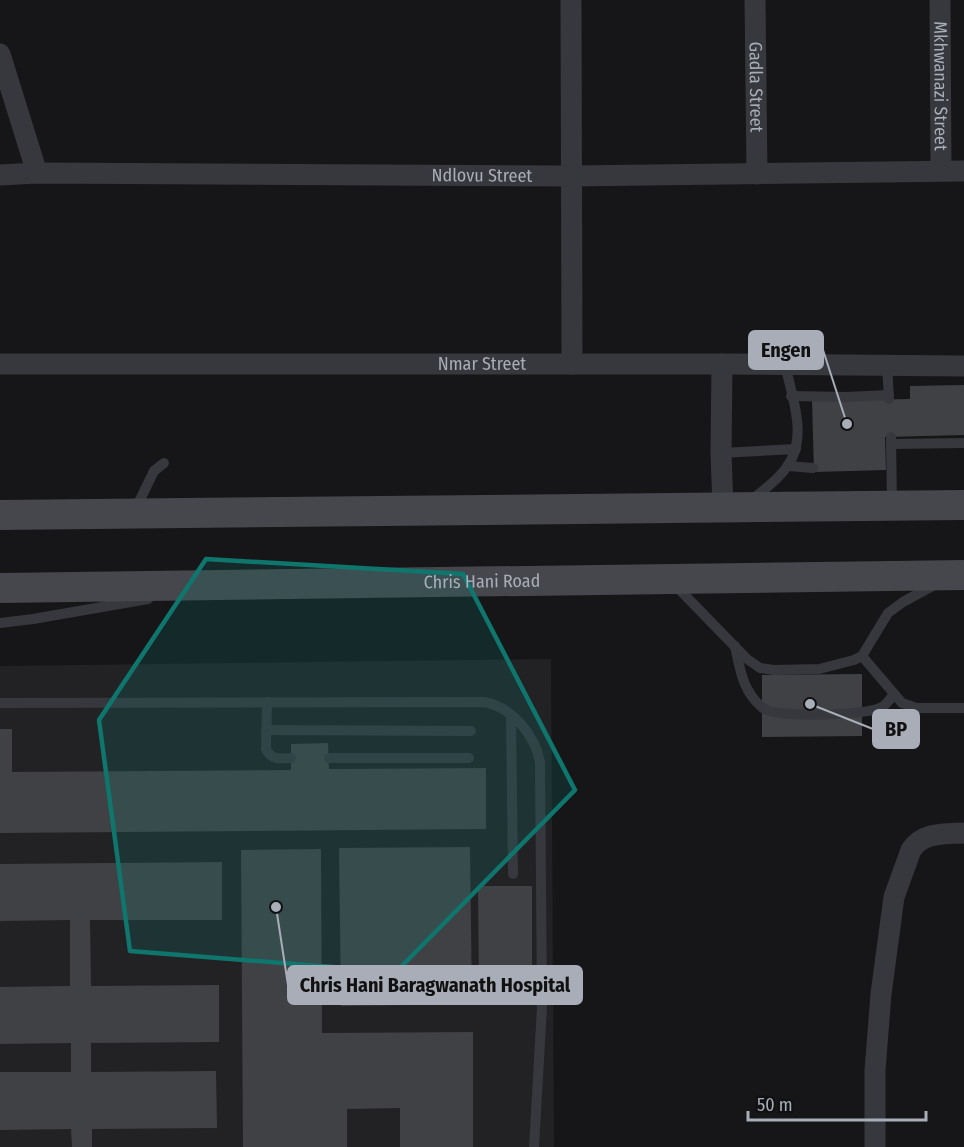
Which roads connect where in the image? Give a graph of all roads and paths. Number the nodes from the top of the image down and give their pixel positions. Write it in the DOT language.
graph roads {
  1 [pos="571,0"];
  2 [pos="755,0"];
  3 [pos="940,0"];
  4 [pos="0,54"];
  5 [pos="941,171"];
  6 [pos="964,171"];
  7 [pos="38,173"];
  8 [pos="0,174"];
  9 [pos="757,174"];
  10 [pos="572,176"];
  11 [pos="0,364"];
  12 [pos="572,364"];
  13 [pos="723,364"];
  14 [pos="785,364"];
  15 [pos="887,365"];
  16 [pos="964,366"];
  17 [pos="791,396"];
  18 [pos="964,443"];
  19 [pos="796,449"];
  20 [pos="721,453"];
  21 [pos="164,463"];
  22 [pos="788,466"];
  23 [pos="813,468"];
  24 [pos="964,505"];
  25 [pos="892,506"];
  26 [pos="732,508"];
  27 [pos="133,514"];
  28 [pos="0,515"];
  29 [pos="957,576"];
  30 [pos="669,578"];
  31 [pos="222,586"];
  32 [pos="0,588"];
  33 [pos="0,623"];
  34 [pos="735,645"];
  35 [pos="862,656"];
  36 [pos="894,694"];
  37 [pos="267,702"];
  38 [pos="0,703"];
  39 [pos="964,708"];
  40 [pos="511,715"];
  41 [pos="266,730"];
  42 [pos="471,731"];
  43 [pos="291,758"];
  44 [pos="329,758"];
  45 [pos="469,758"];
  46 [pos="964,833"];
  47 [pos="513,874"];
  48 [pos="534,1147"];
  49 [pos="876,1147"];
  1 -- 10 [label="street"];
  2 -- 9 [label="street, Gadla Street"];
  3 -- 5 [label="street, Mkhwanazi Street"];
  4 -- 7 [label="street"];
  5 -- 6 [label="street, Ndlovu Street"];
  5 -- 9 [label="street, Ndlovu Street"];
  7 -- 8 [label="street, Ndlovu Street"];
  7 -- 10 [label="street, Ndlovu Street"];
  9 -- 10 [label="street, Ndlovu Street"];
  10 -- 12 [label="street"];
  11 -- 12 [label="street, Nmar Street"];
  12 -- 13 [label="street, Nmar Street"];
  13 -- 14 [label="street, Nmar Street"];
  13 -- 20 [label="street"];
  14 -- 15 [label="street, Nmar Street"];
  14 -- 17 [label="lane"];
  15 -- 16 [label="street, Nmar Street"];
  15 -- 17 [label="lane"];
  17 -- 19 [label="lane"];
  18 -- 25 [label="lane"];
  19 -- 20 [label="lane"];
  19 -- 22 [label="lane"];
  20 -- 26 [label="street"];
  21 -- 27 [label="lane"];
  22 -- 23 [label="lane"];
  22 -- 26 [label="lane"];
  24 -- 25 [label="main road"];
  25 -- 26 [label="main road"];
  26 -- 27 [label="main road"];
  27 -- 28 [label="main road"];
  29 -- 30 [label="main road, Chris Hani Road"];
  29 -- 35 [label="lane"];
  30 -- 31 [label="main road, Chris Hani Road"];
  30 -- 34 [label="lane"];
  31 -- 32 [label="main road, Chris Hani Road"];
  31 -- 33 [label="lane"];
  34 -- 35 [label="lane"];
  34 -- 36 [label="lane"];
  35 -- 36 [label="lane"];
  36 -- 39 [label="lane"];
  37 -- 38 [label="lane"];
  37 -- 40 [label="lane"];
  37 -- 41 [label="lane"];
  40 -- 47 [label="lane"];
  40 -- 48 [label="lane"];
  41 -- 42 [label="lane"];
  41 -- 43 [label="lane"];
  44 -- 45 [label="lane"];
  46 -- 49 [label="street"];
}
